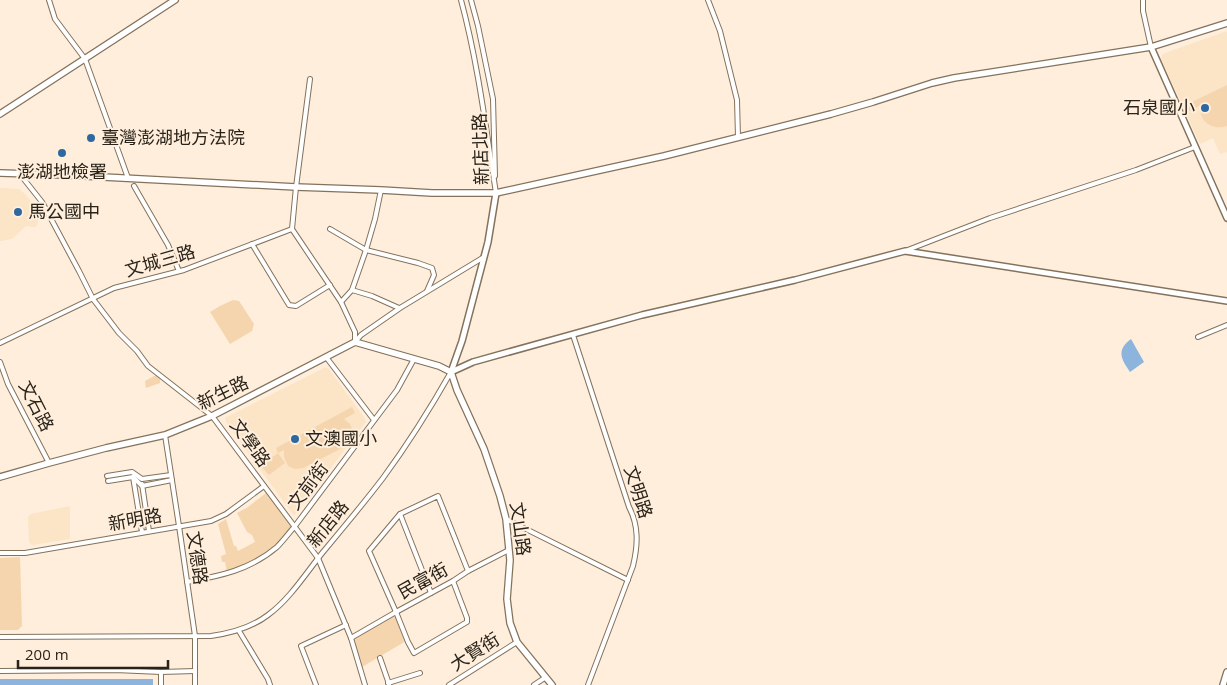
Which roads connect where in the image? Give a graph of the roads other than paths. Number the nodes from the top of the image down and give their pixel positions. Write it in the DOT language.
graph roads {
  1 [pos="49,0"];
  2 [pos="175,0"];
  3 [pos="461,0"];
  4 [pos="471,0"];
  5 [pos="708,0"];
  6 [pos="1143,0"];
  7 [pos="1227,22"];
  8 [pos="1151,47"];
  9 [pos="85,59"];
  10 [pos="310,79"];
  11 [pos="0,114"];
  12 [pos="738,137"];
  13 [pos="1195,148"];
  14 [pos="0,172"];
  15 [pos="19,173"];
  16 [pos="128,178"];
  17 [pos="134,186"];
  18 [pos="296,187"];
  19 [pos="381,190"];
  20 [pos="496,193"];
  21 [pos="1227,218"];
  22 [pos="292,229"];
  23 [pos="330,229"];
  24 [pos="252,244"];
  25 [pos="366,250"];
  26 [pos="904,250"];
  27 [pos="485,257"];
  28 [pos="179,272"];
  29 [pos="330,285"];
  30 [pos="352,290"];
  31 [pos="427,291"];
  32 [pos="92,299"];
  33 [pos="1227,301"];
  34 [pos="341,302"];
  35 [pos="400,308"];
  36 [pos="1227,325"];
  37 [pos="573,335"];
  38 [pos="1198,337"];
  39 [pos="355,342"];
  40 [pos="0,343"];
  41 [pos="326,357"];
  42 [pos="414,359"];
  43 [pos="0,362"];
  44 [pos="451,372"];
  45 [pos="212,416"];
  46 [pos="374,420"];
  47 [pos="164,435"];
  48 [pos="49,462"];
  49 [pos="132,475"];
  50 [pos="171,475"];
  51 [pos="0,477"];
  52 [pos="108,479"];
  53 [pos="142,480"];
  54 [pos="172,480"];
  55 [pos="142,486"];
  56 [pos="264,486"];
  57 [pos="400,514"];
  58 [pos="506,519"];
  59 [pos="179,526"];
  60 [pos="295,526"];
  61 [pos="149,531"];
  62 [pos="142,532"];
  63 [pos="509,550"];
  64 [pos="0,553"];
  65 [pos="318,558"];
  66 [pos="468,571"];
  67 [pos="628,580"];
  68 [pos="453,581"];
  69 [pos="187,582"];
  70 [pos="431,593"];
  71 [pos="396,612"];
  72 [pos="346,625"];
  73 [pos="239,630"];
  74 [pos="195,636"];
  75 [pos="0,637"];
  76 [pos="351,638"];
  77 [pos="517,642"];
  78 [pos="380,658"];
  79 [pos="0,670"];
  80 [pos="195,671"];
  81 [pos="161,672"];
  82 [pos="1227,672"];
  83 [pos="420,673"];
  84 [pos="546,677"];
  85 [pos="388,684"];
  86 [pos="161,685"];
  87 [pos="195,685"];
  88 [pos="270,685"];
  89 [pos="316,685"];
  90 [pos="365,685"];
  91 [pos="449,685"];
  92 [pos="534,685"];
  93 [pos="552,685"];
  94 [pos="588,685"];
  95 [pos="1223,685"];
  1 -- 9 [label="street"];
  2 -- 9 [label="main road"];
  3 -- 20 [label="street, 新店北路"];
  4 -- 20 [label="street, 新店北路"];
  5 -- 12 [label="street"];
  6 -- 8 [label="street"];
  7 -- 8 [label="main road"];
  8 -- 12 [label="main road"];
  8 -- 13 [label="street"];
  9 -- 11 [label="main road"];
  9 -- 16 [label="street"];
  10 -- 18 [label="street"];
  12 -- 20 [label="main road"];
  13 -- 21 [label="street"];
  13 -- 26 [label="street"];
  14 -- 15 [label="main road"];
  15 -- 16 [label="main road"];
  15 -- 32 [label="street, 文學路"];
  16 -- 18 [label="main road"];
  17 -- 28 [label="street"];
  18 -- 19 [label="main road"];
  18 -- 22 [label="street"];
  19 -- 20 [label="main road"];
  19 -- 25 [label="street"];
  20 -- 27 [label="street, 新店路"];
  22 -- 24 [label="street, 文城三路"];
  22 -- 29 [label="street"];
  23 -- 25 [label="street"];
  24 -- 28 [label="street, 文城三路"];
  24 -- 29 [label="street"];
  25 -- 30 [label="street"];
  25 -- 31 [label="street"];
  26 -- 33 [label="street"];
  26 -- 37 [label="street"];
  27 -- 31 [label="street"];
  27 -- 44 [label="street, 新店路"];
  28 -- 32 [label="street, 文城三路"];
  29 -- 34 [label="street"];
  30 -- 34 [label="street"];
  30 -- 35 [label="street"];
  31 -- 35 [label="street"];
  32 -- 40 [label="street, 文城三路"];
  32 -- 45 [label="street, 文學路"];
  34 -- 39 [label="street"];
  35 -- 39 [label="street"];
  36 -- 38 [label="street"];
  37 -- 44 [label="street"];
  37 -- 67 [label="street, 文明路"];
  39 -- 41 [label="main road, 新生路"];
  39 -- 42 [label="main road"];
  41 -- 45 [label="main road, 新生路"];
  41 -- 46 [label="street"];
  42 -- 44 [label="main road"];
  42 -- 46 [label="street, 文前街"];
  43 -- 48 [label="street, 文石路"];
  44 -- 58 [label="main road, 文山路"];
  44 -- 65 [label="street, 新店路"];
  45 -- 47 [label="main road, 新生路"];
  45 -- 56 [label="street, 文學路"];
  46 -- 60 [label="street, 文前街"];
  47 -- 48 [label="main road, 新生路"];
  47 -- 50 [label="street, 文德路"];
  48 -- 51 [label="main road, 新生路"];
  49 -- 52 [label="street"];
  49 -- 53 [label="street"];
  49 -- 55 [label="street"];
  49 -- 62 [label="street"];
  50 -- 53 [label="street"];
  50 -- 54 [label="street, 文德路"];
  53 -- 55 [label="street"];
  54 -- 55 [label="street"];
  54 -- 59 [label="street, 文德路"];
  55 -- 61 [label="street"];
  56 -- 59 [label="street, 新明路"];
  56 -- 60 [label="street, 文學路"];
  57 -- 66 [label="street"];
  57 -- 70 [label="street"];
  57 -- 71 [label="street"];
  58 -- 63 [label="main road, 文山路"];
  58 -- 67 [label="street"];
  59 -- 61 [label="street, 新明路"];
  59 -- 69 [label="street, 文德路"];
  60 -- 65 [label="street, 文學路"];
  60 -- 69 [label="street, 文前街"];
  61 -- 62 [label="street, 新明路"];
  62 -- 64 [label="street, 新明路"];
  63 -- 66 [label="street, 民富街"];
  63 -- 77 [label="main road, 文山路"];
  65 -- 72 [label="street, 文學路"];
  65 -- 73 [label="street, 新店路"];
  66 -- 68 [label="street, 民富街"];
  67 -- 94 [label="street, 文明路"];
  68 -- 70 [label="street, 民富街"];
  68 -- 71 [label="street"];
  69 -- 74 [label="street, 文德路"];
  70 -- 71 [label="street, 民富街"];
  71 -- 76 [label="street, 民富街"];
  72 -- 76 [label="street, 文學路"];
  72 -- 89 [label="street"];
  73 -- 74 [label="street, 新店路"];
  73 -- 88 [label="street"];
  74 -- 75 [label="street, 新店路"];
  74 -- 80 [label="street, 文德路"];
  76 -- 90 [label="street, 文學路"];
  77 -- 84 [label="main road, 文山路"];
  77 -- 91 [label="street, 大賢街"];
  78 -- 85 [label="street"];
  79 -- 81 [label="street"];
  80 -- 81 [label="street"];
  80 -- 87 [label="street, 文德路"];
  81 -- 86 [label="street"];
  82 -- 95 [label="main road"];
  83 -- 85 [label="street"];
  84 -- 92 [label="street"];
  84 -- 93 [label="main road, 文山路"];
}
